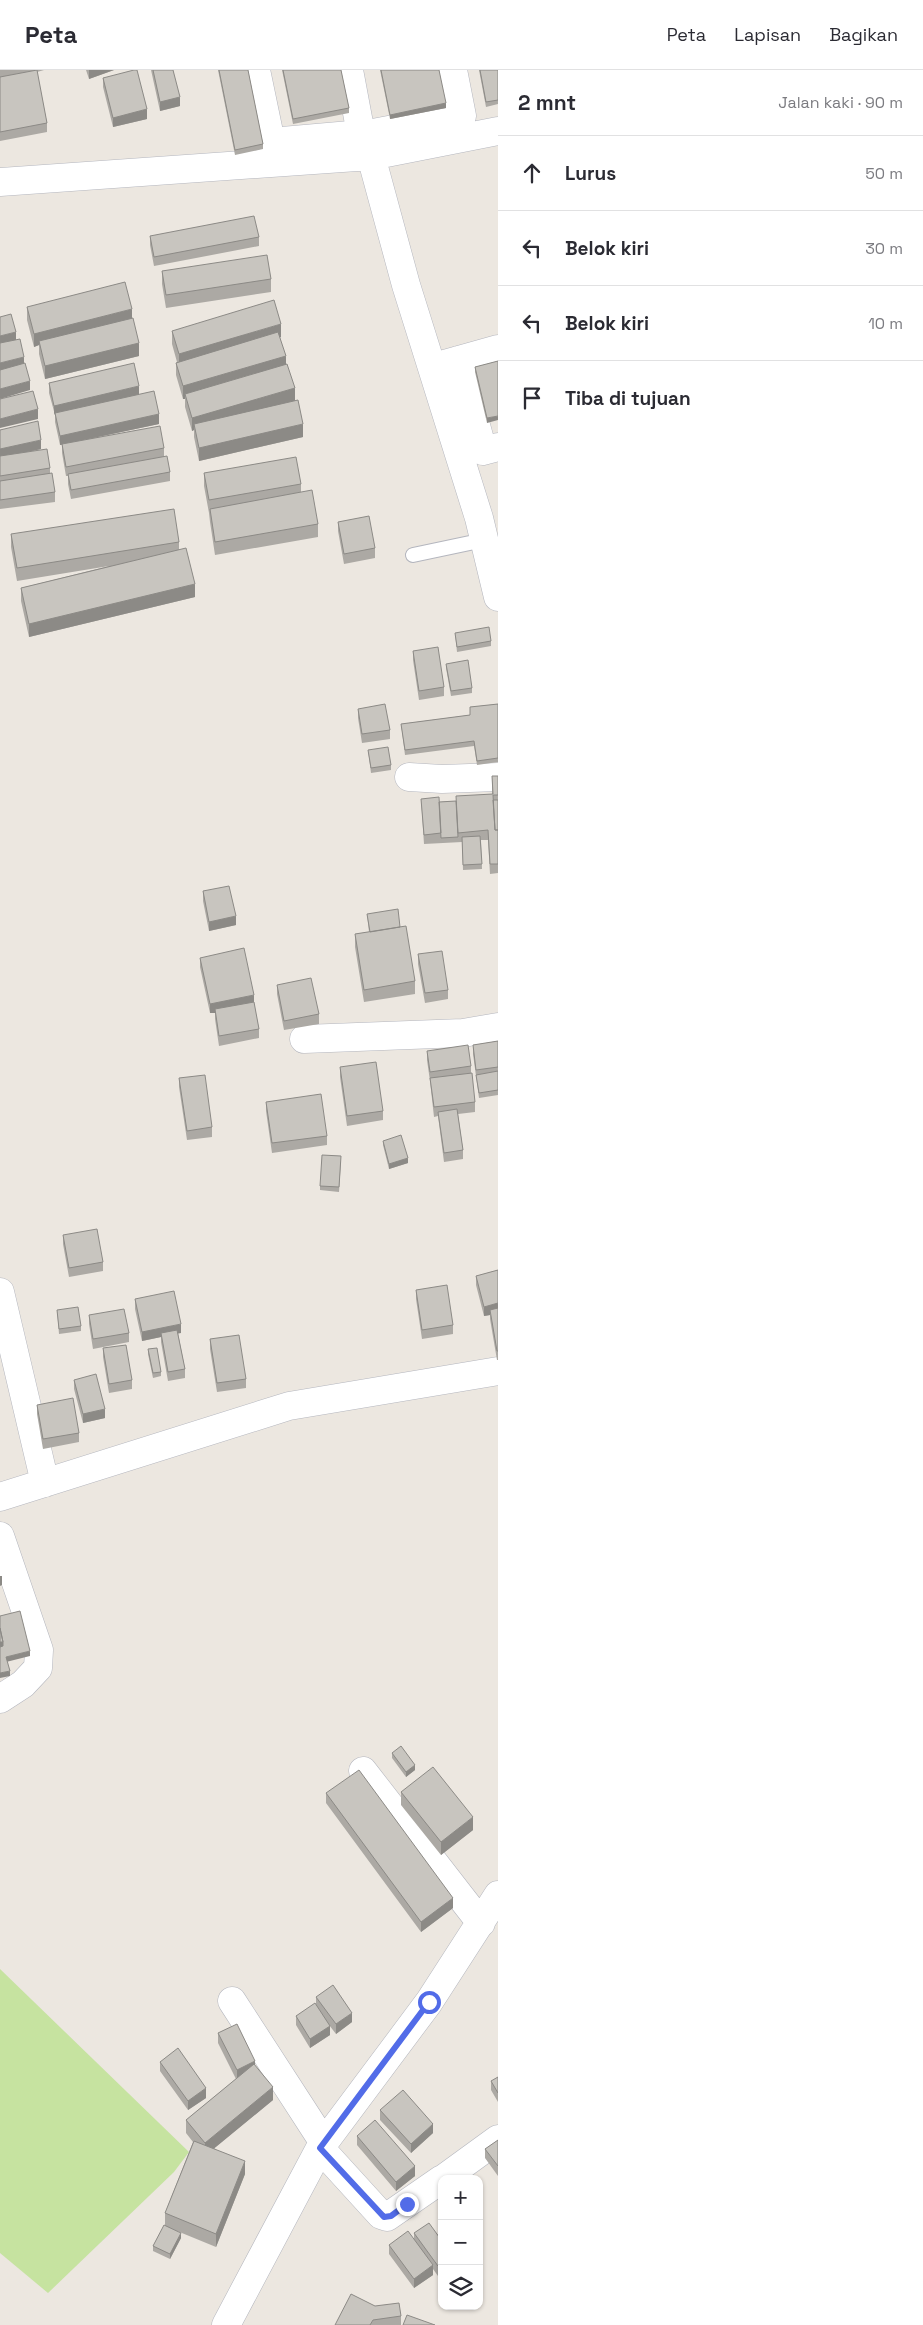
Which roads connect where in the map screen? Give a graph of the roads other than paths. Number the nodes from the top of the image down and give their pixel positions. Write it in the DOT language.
graph roads {
  1 [pos="256,70"];
  2 [pos="349,70"];
  3 [pos="360,70"];
  4 [pos="453,70"];
  5 [pos="498,131"];
  6 [pos="368,141"];
  7 [pos="0,182"];
  8 [pos="498,349"];
  9 [pos="458,360"];
  10 [pos="432,368"];
  11 [pos="498,447"];
  12 [pos="484,540"];
  13 [pos="413,555"];
  14 [pos="498,597"];
  15 [pos="409,777"];
  16 [pos="498,777"];
  17 [pos="498,1027"];
  18 [pos="304,1039"];
  19 [pos="0,1292"];
  20 [pos="498,1371"];
  21 [pos="45,1483"];
  22 [pos="0,1497"];
  23 [pos="0,1536"];
  24 [pos="10,1601"];
  25 [pos="0,1699"];
  26 [pos="364,1771"];
  27 [pos="498,1895"];
  28 [pos="481,1923"];
  29 [pos="232,2001"];
  30 [pos="498,2139"];
  31 [pos="322,2146"];
  32 [pos="448,2175"];
  33 [pos="438,2182"];
  34 [pos="226,2325"];
  1 -- 6 [label="street"];
  2 -- 6 [label="street"];
  3 -- 6 [label="street"];
  4 -- 6 [label="street"];
  5 -- 6 [label="street"];
  6 -- 7 [label="street"];
  6 -- 10 [label="street"];
  8 -- 9 [label="street"];
  9 -- 10 [label="street"];
  9 -- 11 [label="street"];
  10 -- 12 [label="street"];
  12 -- 13 [label="lane"];
  12 -- 14 [label="street"];
  15 -- 16 [label="street"];
  17 -- 18 [label="street"];
  19 -- 21 [label="street"];
  20 -- 21 [label="street"];
  21 -- 22 [label="street"];
  23 -- 24 [label="street"];
  24 -- 25 [label="street"];
  26 -- 28 [label="street"];
  27 -- 28 [label="street"];
  28 -- 31 [label="street"];
  29 -- 31 [label="street"];
  30 -- 32 [label="street"];
  31 -- 33 [label="street"];
  31 -- 34 [label="street"];
}
